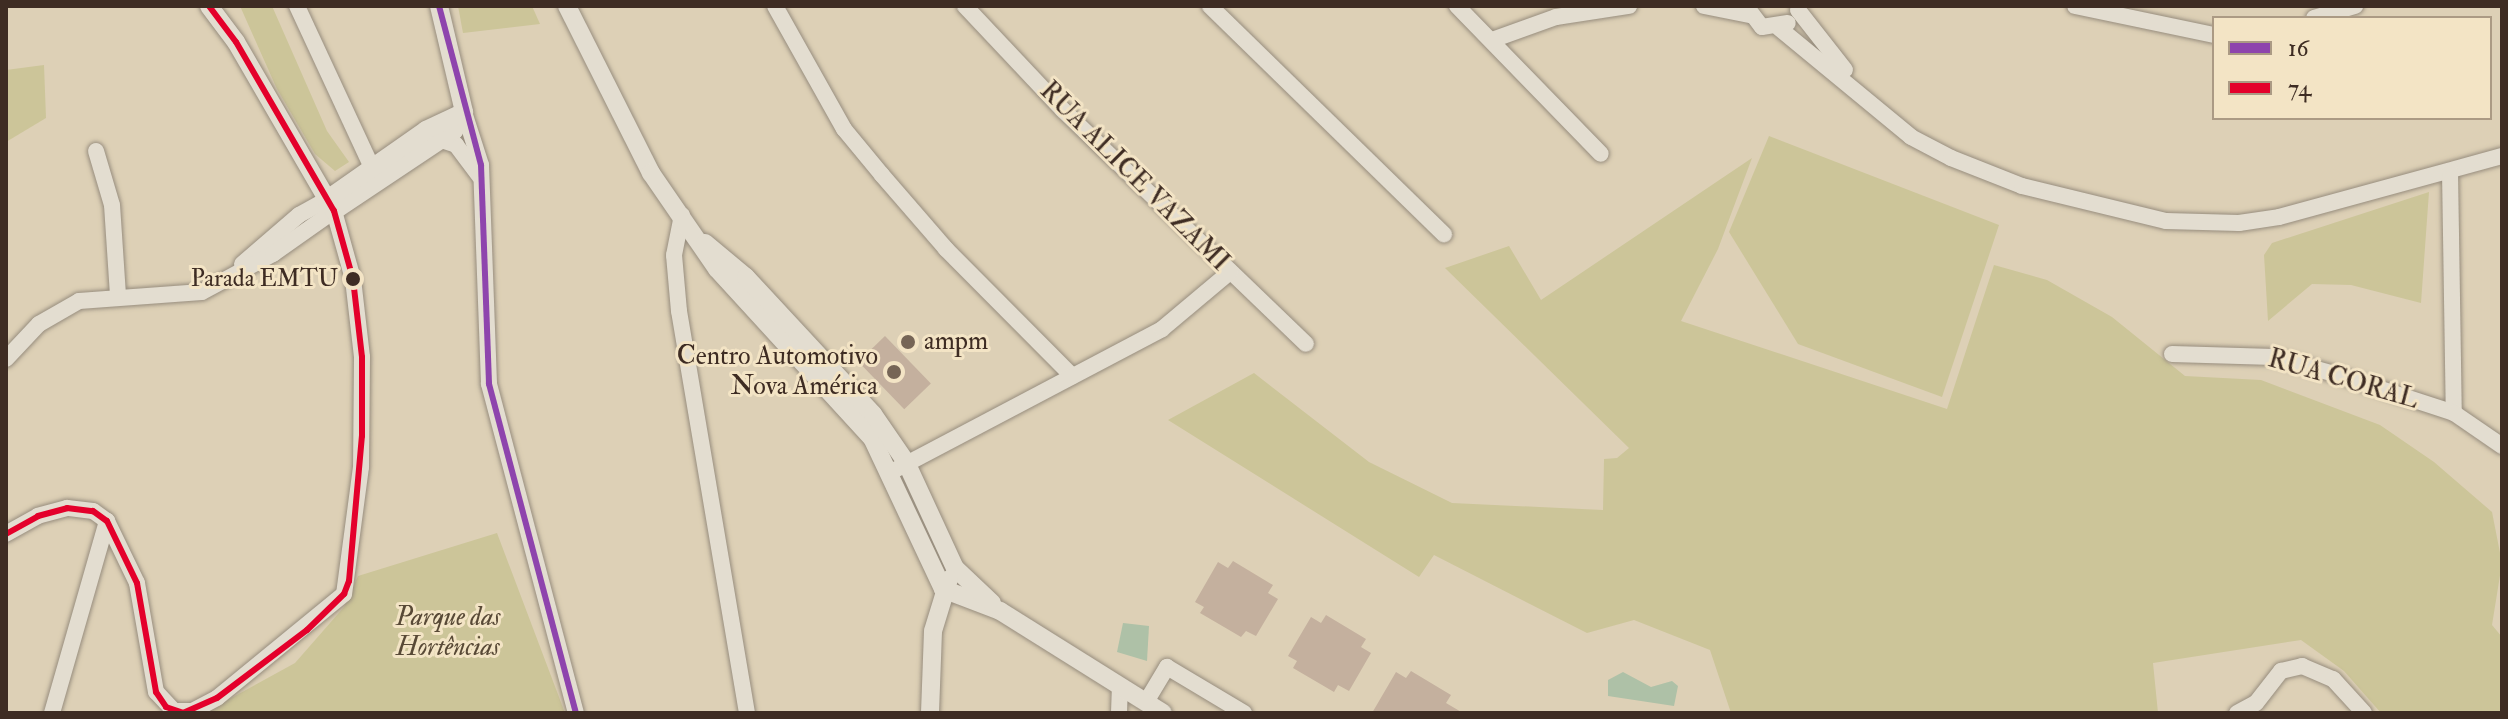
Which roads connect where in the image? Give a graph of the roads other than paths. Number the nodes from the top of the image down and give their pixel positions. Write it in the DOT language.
graph roads {
  1 [pos="209,6"];
  2 [pos="297,6"];
  3 [pos="439,6"];
  4 [pos="567,6"];
  5 [pos="775,6"];
  6 [pos="965,6"];
  7 [pos="1210,6"];
  8 [pos="1457,6"];
  9 [pos="1629,6"];
  10 [pos="1704,6"];
  11 [pos="2075,6"];
  12 [pos="2355,6"];
  13 [pos="1798,8"];
  14 [pos="1748,11"];
  15 [pos="2321,16"];
  16 [pos="1779,28"];
  17 [pos="2212,35"];
  18 [pos="1492,40"];
  19 [pos="1868,99"];
  20 [pos="464,112"];
  21 [pos="441,140"];
  22 [pos="96,151"];
  23 [pos="1601,154"];
  24 [pos="2502,156"];
  25 [pos="2450,171"];
  26 [pos="375,173"];
  27 [pos="482,182"];
  28 [pos="330,206"];
  29 [pos="682,215"];
  30 [pos="1444,234"];
  31 [pos="1230,272"];
  32 [pos="118,296"];
  33 [pos="1306,344"];
  34 [pos="2172,354"];
  35 [pos="6,359"];
  36 [pos="1072,376"];
  37 [pos="2454,413"];
  38 [pos="2502,446"];
  39 [pos="898,467"];
  40 [pos="107,521"];
  41 [pos="6,534"];
  42 [pos="955,568"];
  43 [pos="943,589"];
  44 [pos="1000,611"];
  45 [pos="1120,686"];
  46 [pos="1146,702"];
  47 [pos="2256,708"];
  48 [pos="52,713"];
  49 [pos="576,713"];
  50 [pos="747,713"];
  51 [pos="930,713"];
  52 [pos="1119,713"];
  53 [pos="1163,713"];
  54 [pos="1244,713"];
  55 [pos="2237,713"];
  56 [pos="2364,713"];
  1 -- 28 [label="street"];
  2 -- 26 [label="street"];
  3 -- 20 [label="street"];
  4 -- 29 [label="street"];
  5 -- 36 [label="street"];
  6 -- 31 [label="street, RUA ALICE VAZAMI"];
  7 -- 30 [label="street"];
  8 -- 18 [label="street"];
  9 -- 18 [label="street"];
  10 -- 14 [label="street"];
  11 -- 17 [label="street"];
  12 -- 15 [label="street"];
  13 -- 16 [label="street"];
  13 -- 19 [label="street"];
  14 -- 16 [label="street"];
  16 -- 19 [label="street"];
  18 -- 23 [label="street"];
  19 -- 25 [label="street"];
  20 -- 21 [label="street"];
  20 -- 26 [label="street"];
  20 -- 27 [label="street"];
  21 -- 26 [label="street"];
  21 -- 27 [label="street"];
  22 -- 32 [label="street"];
  24 -- 25 [label="street"];
  25 -- 37 [label="street"];
  26 -- 28 [label="street"];
  27 -- 49 [label="street"];
  28 -- 32 [label="street"];
  28 -- 40 [label="street"];
  29 -- 39 [label="street"];
  29 -- 50 [label="street"];
  31 -- 33 [label="street, RUA ALICE VAZAMI"];
  31 -- 36 [label="street"];
  32 -- 35 [label="street"];
  34 -- 37 [label="street, RUA CORAL"];
  36 -- 39 [label="street"];
  37 -- 38 [label="street, RUA CORAL"];
  39 -- 42 [label="street"];
  39 -- 43 [label="street"];
  40 -- 41 [label="street"];
  40 -- 48 [label="street"];
  42 -- 43 [label="street"];
  42 -- 44 [label="street"];
  43 -- 44 [label="street"];
  43 -- 51 [label="street"];
  44 -- 45 [label="street"];
  45 -- 46 [label="street"];
  45 -- 52 [label="street"];
  46 -- 53 [label="street"];
  46 -- 54 [label="street"];
  47 -- 55 [label="street"];
  47 -- 56 [label="street"];
}
